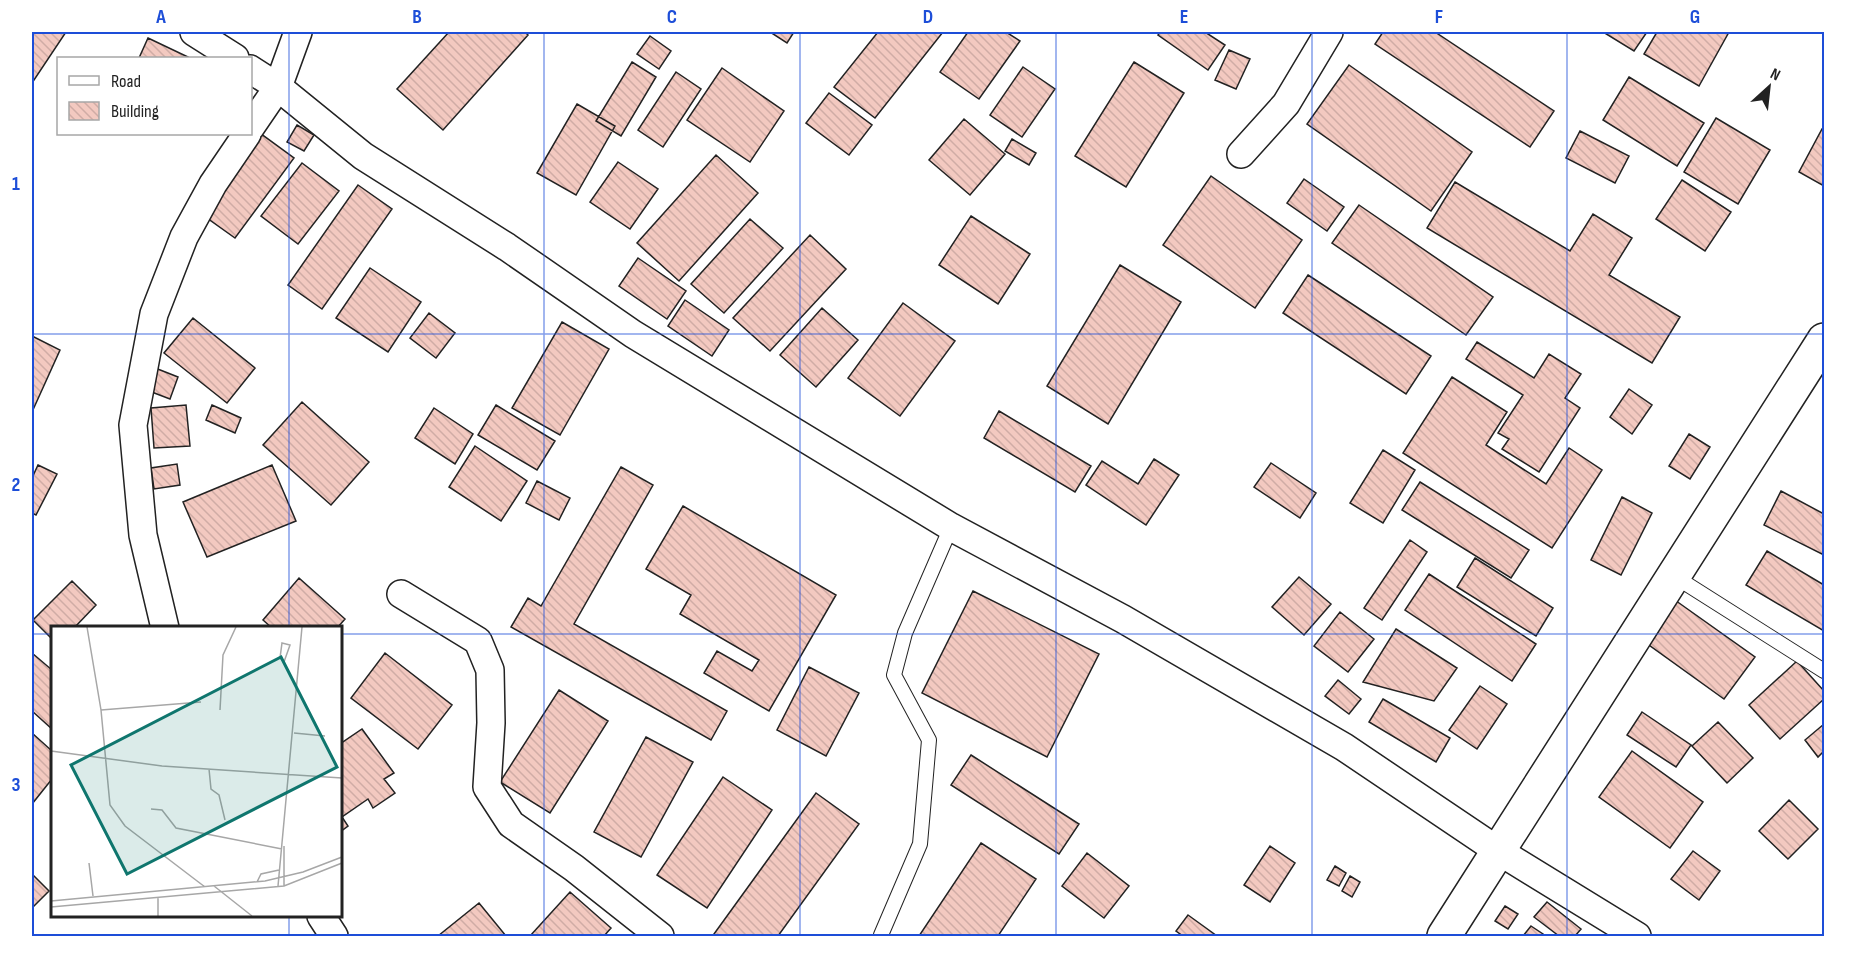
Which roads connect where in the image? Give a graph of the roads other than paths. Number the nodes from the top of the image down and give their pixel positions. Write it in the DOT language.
graph roads {
  1 [pos="194,32"];
  2 [pos="298,32"];
  3 [pos="1329,32"];
  4 [pos="233,57"];
  5 [pos="252,70"];
  6 [pos="278,87"];
  7 [pos="252,125"];
  8 [pos="246,135"];
  9 [pos="1241,154"];
  10 [pos="1824,340"];
  11 [pos="951,527"];
  12 [pos="1674,576"];
  13 [pos="401,594"];
  14 [pos="165,626"];
  15 [pos="1824,670"];
  16 [pos="1497,850"];
  17 [pos="322,917"];
  18 [pos="881,935"];
  19 [pos="334,936"];
  20 [pos="660,936"];
  21 [pos="1444,936"];
  22 [pos="1637,936"];
  1 -- 4 [label="street"];
  2 -- 6 [label="street"];
  3 -- 9 [label="street"];
  5 -- 6 [label="street"];
  6 -- 7 [label="street"];
  6 -- 11 [label="street"];
  8 -- 14 [label="street"];
  10 -- 12 [label="street"];
  11 -- 16 [label="street"];
  11 -- 18 [label="lane"];
  12 -- 15 [label="lane"];
  12 -- 16 [label="street"];
  13 -- 20 [label="street"];
  16 -- 21 [label="street"];
  16 -- 22 [label="street"];
  17 -- 19 [label="street"];
}
